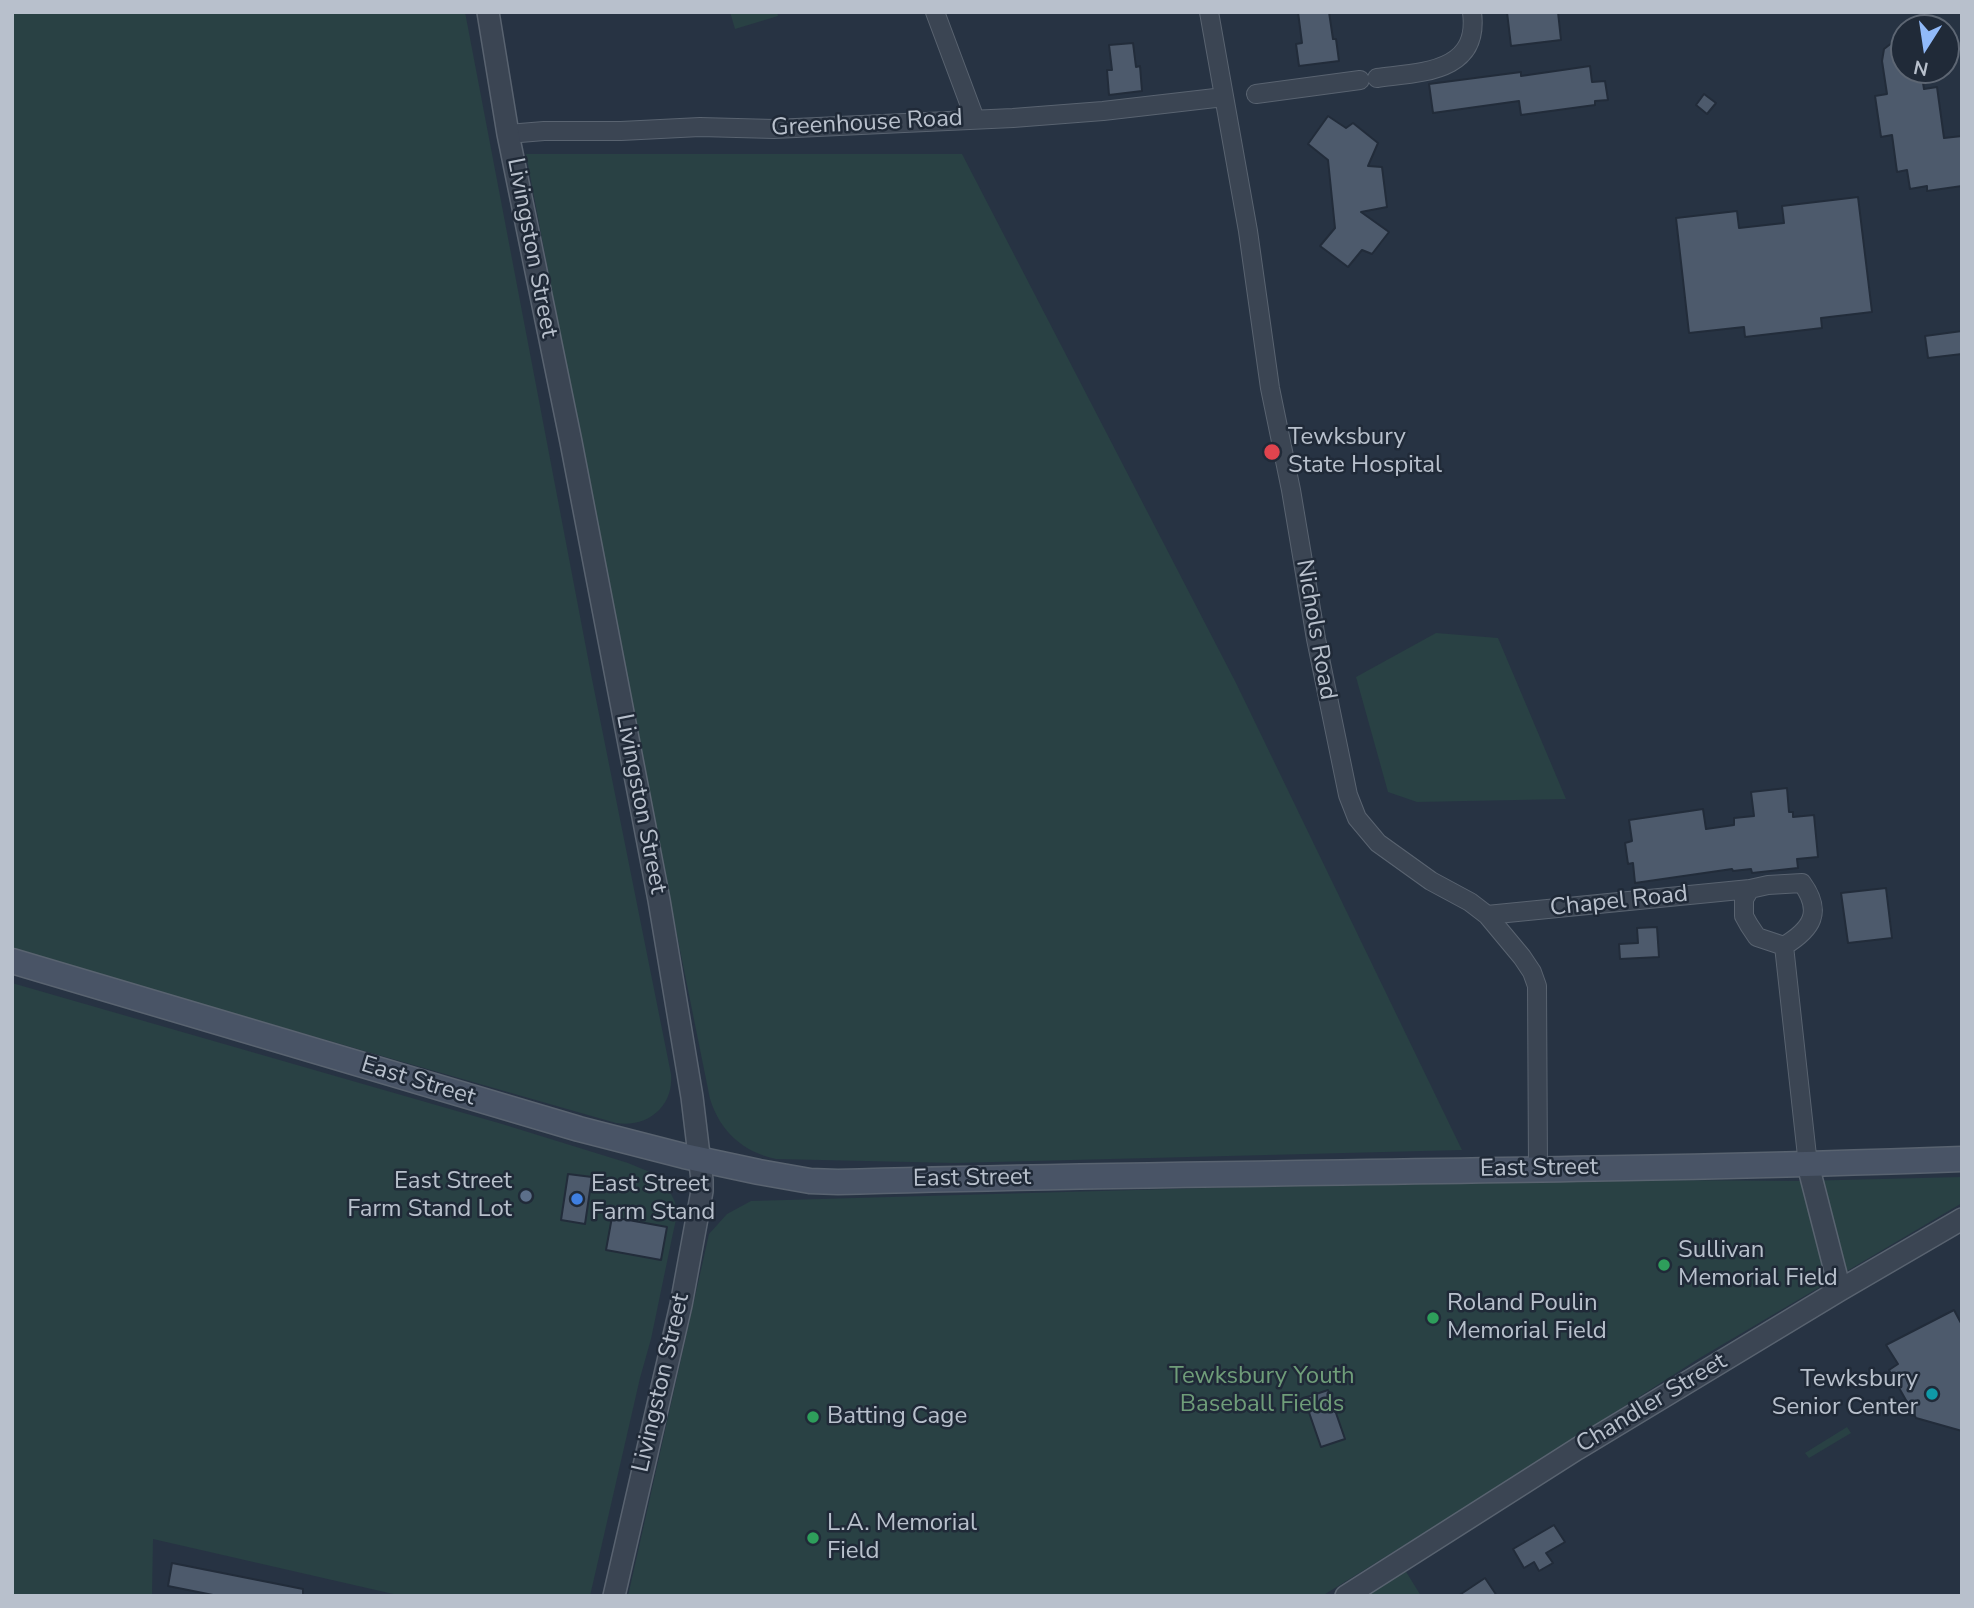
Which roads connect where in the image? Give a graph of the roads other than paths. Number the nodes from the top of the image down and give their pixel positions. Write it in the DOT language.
graph roads {
  1 [pos="488,12"];
  2 [pos="935,12"];
  3 [pos="1209,12"];
  4 [pos="1472,12"];
  5 [pos="1256,94"];
  6 [pos="1224,97"];
  7 [pos="975,119"];
  8 [pos="508,134"];
  9 [pos="1751,889"];
  10 [pos="1487,915"];
  11 [pos="1784,946"];
  12 [pos="12,961"];
  13 [pos="1962,1159"];
  14 [pos="699,1160"];
  15 [pos="1808,1165"];
  16 [pos="1538,1169"];
  17 [pos="1962,1219"];
  18 [pos="1840,1290"];
  19 [pos="614,1596"];
  20 [pos="1346,1596"];
  1 -- 8 [label="street, Livingston Street"];
  2 -- 7 [label="street"];
  3 -- 6 [label="street, Nichols Road"];
  4 -- 5 [label="street"];
  6 -- 7 [label="street, Greenhouse Road"];
  6 -- 10 [label="street, Nichols Road"];
  7 -- 8 [label="street, Greenhouse Road"];
  8 -- 14 [label="street, Livingston Street"];
  9 -- 10 [label="street, Chapel Road"];
  9 -- 11 [label="street"];
  9 -- 11 [label="street, Chapel Road"];
  10 -- 16 [label="street, Nichols Road"];
  11 -- 15 [label="street"];
  12 -- 14 [label="main road, East Street"];
  13 -- 15 [label="main road, East Street"];
  14 -- 16 [label="main road, East Street"];
  14 -- 19 [label="street, Livingston Street"];
  15 -- 16 [label="main road, East Street"];
  15 -- 18 [label="street"];
  17 -- 18 [label="street, Chandler Street"];
  18 -- 20 [label="street, Chandler Street"];
}
